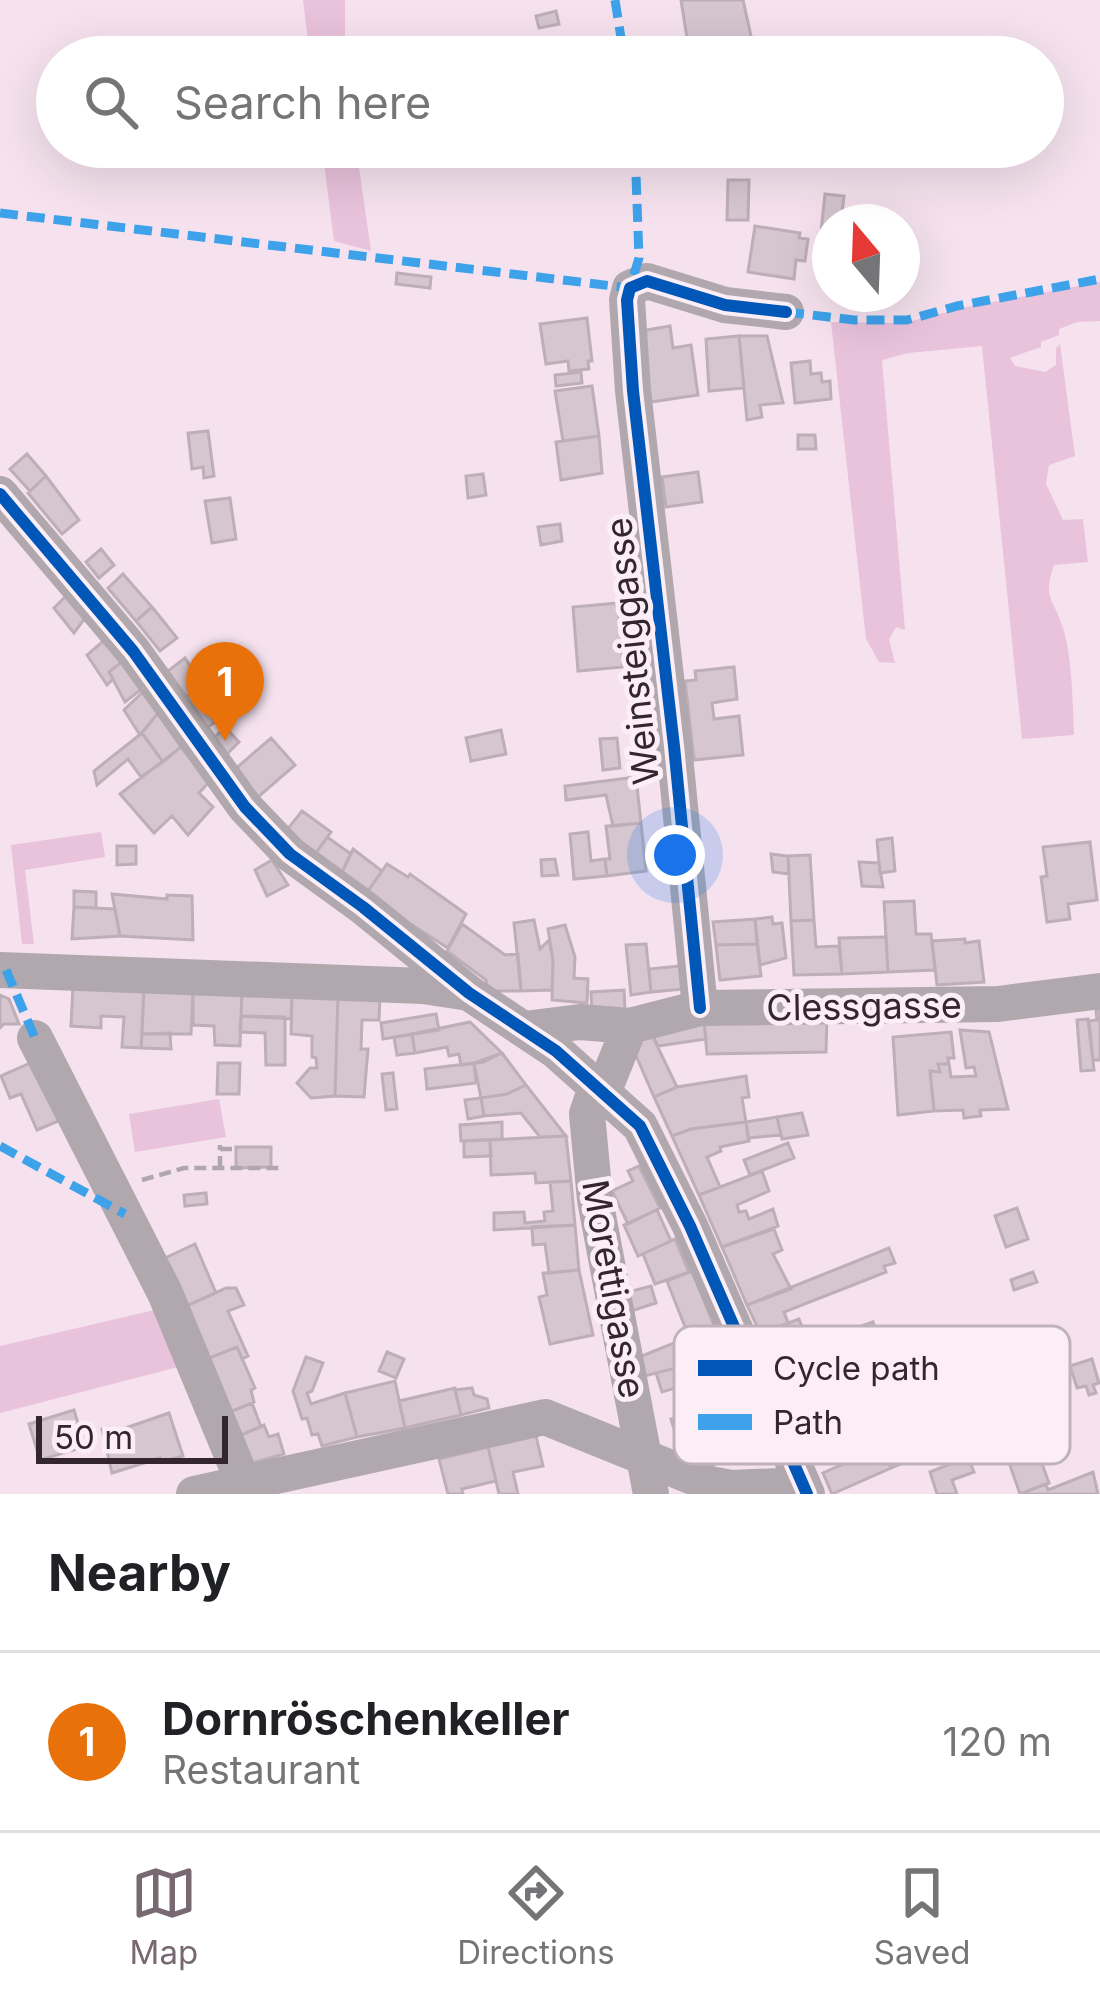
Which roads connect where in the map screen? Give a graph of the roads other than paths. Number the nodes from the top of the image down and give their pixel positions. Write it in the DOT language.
graph roads {
  1 [pos="786,312"];
  2 [pos="0,494"];
  3 [pos="0,970"];
  4 [pos="1100,991"];
  5 [pos="469,993"];
  6 [pos="700,1008"];
  7 [pos="630,1026"];
  8 [pos="524,1028"];
  9 [pos="35,1038"];
  10 [pos="604,1090"];
  11 [pos="734,1326"];
  12 [pos="648,1476"];
  13 [pos="245,1488"];
  14 [pos="805,1489"];
  15 [pos="194,1494"];
  1 -- 6 [label="street, Weinsteiggasse"];
  2 -- 5 [label="street"];
  3 -- 5 [label="street"];
  4 -- 6 [label="street, Clessgasse"];
  5 -- 8 [label="street"];
  6 -- 7 [label="street, Clessgasse"];
  7 -- 8 [label="street, Clessgasse"];
  7 -- 10 [label="street"];
  8 -- 10 [label="street"];
  9 -- 13 [label="street"];
  10 -- 11 [label="street"];
  10 -- 12 [label="street, Morettigasse"];
  12 -- 13 [label="street"];
  12 -- 14 [label="street"];
  13 -- 15 [label="street"];
}
